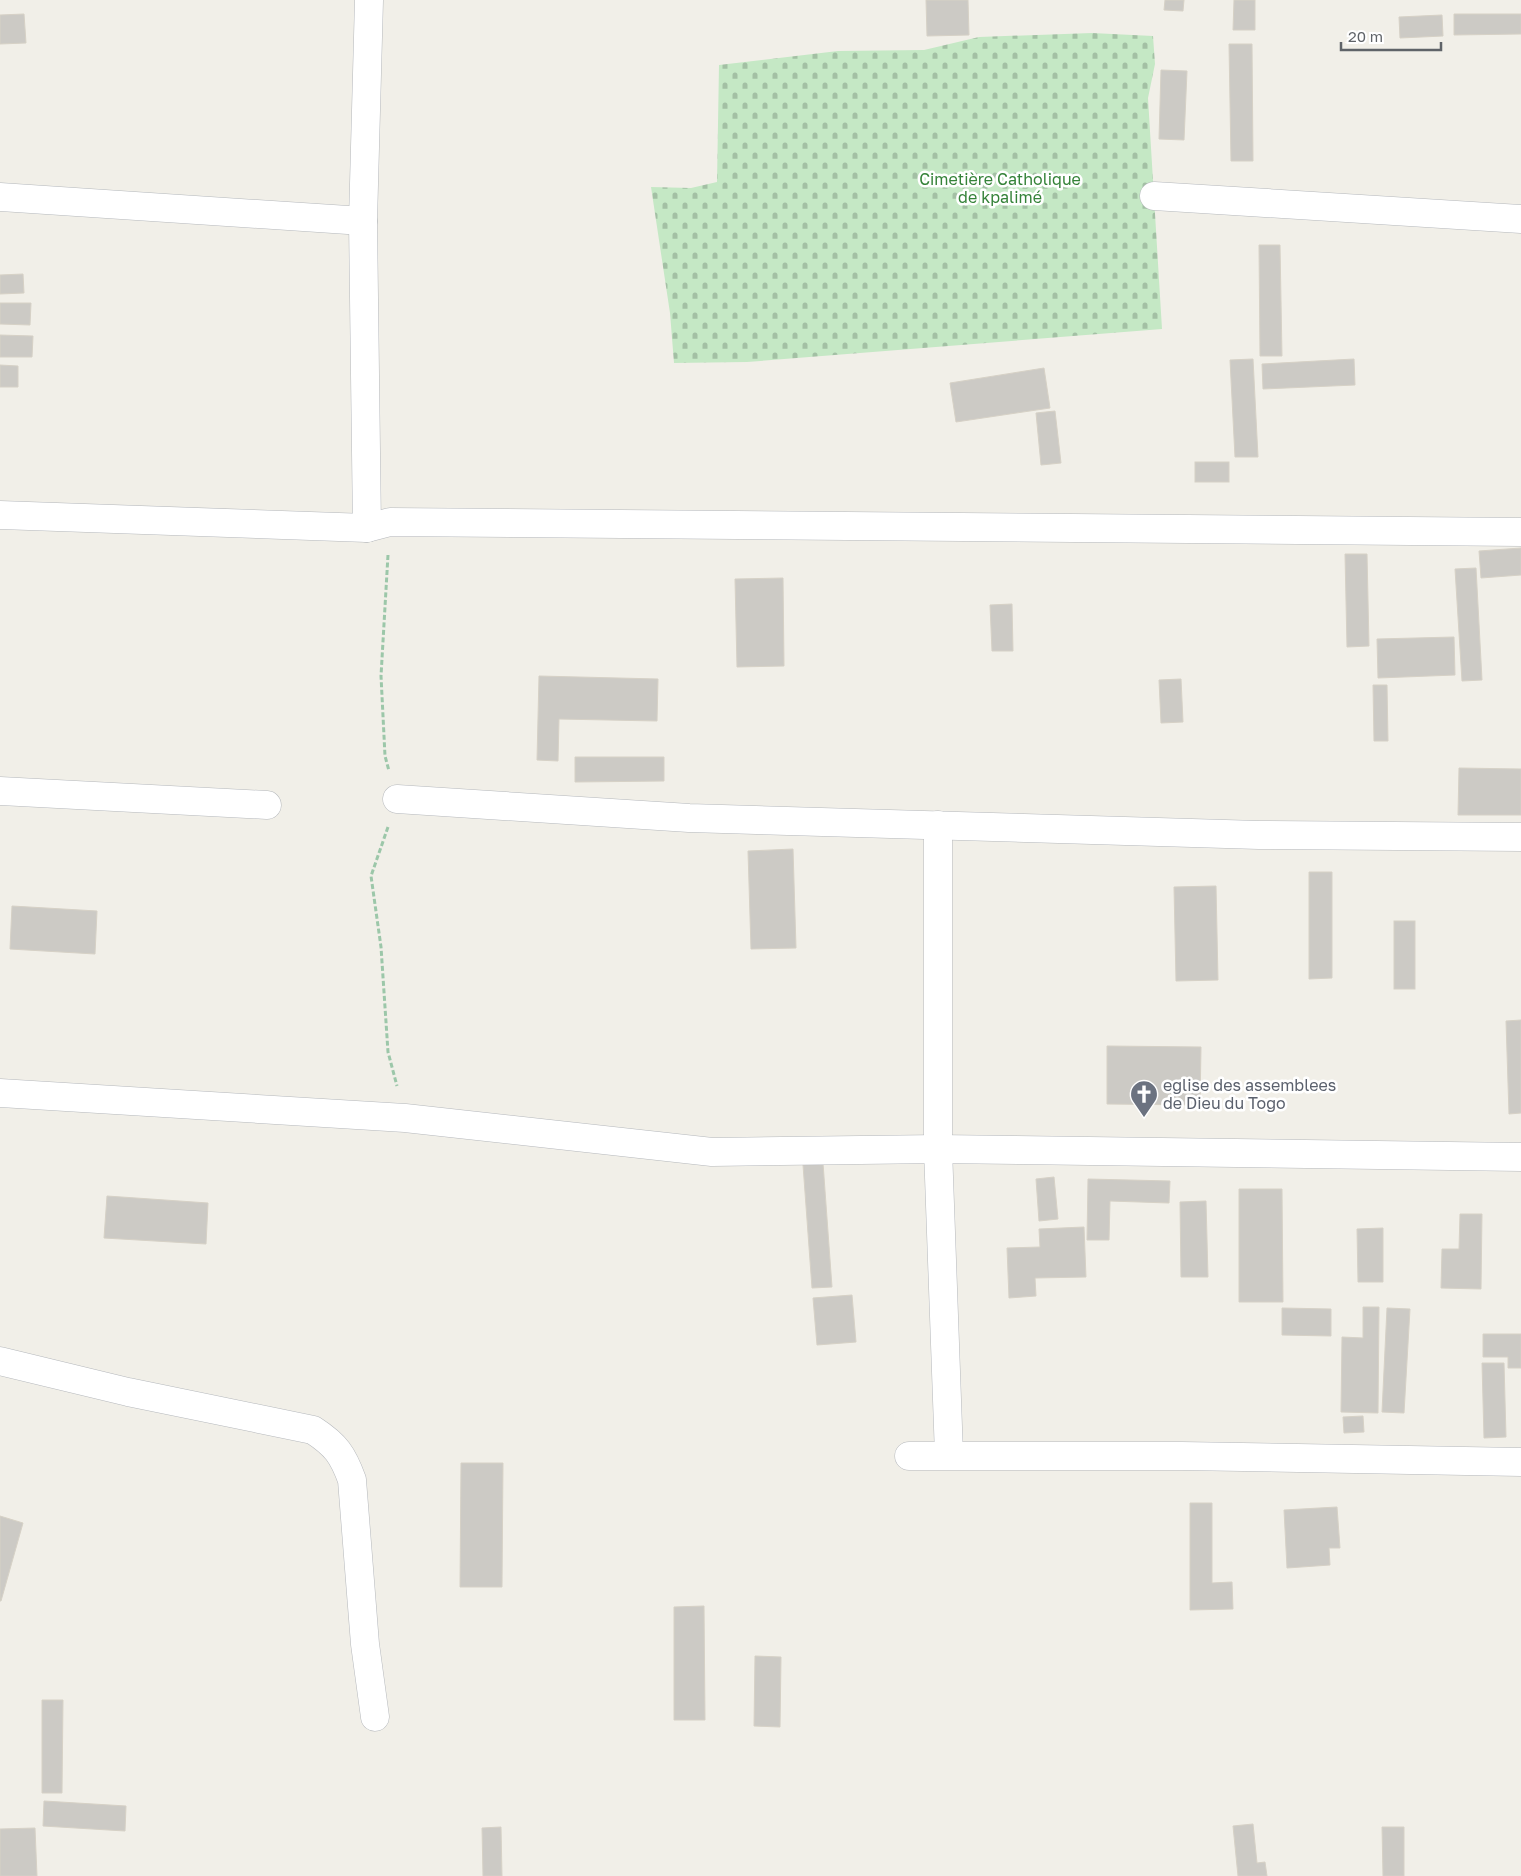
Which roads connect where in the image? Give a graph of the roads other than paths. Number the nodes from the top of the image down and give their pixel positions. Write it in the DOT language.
graph roads {
  1 [pos="369,0"];
  2 [pos="0,196"];
  3 [pos="1154,196"];
  4 [pos="1521,219"];
  5 [pos="363,221"];
  6 [pos="0,515"];
  7 [pos="367,528"];
  8 [pos="1521,532"];
  9 [pos="0,791"];
  10 [pos="397,799"];
  11 [pos="267,805"];
  12 [pos="938,825"];
  13 [pos="1521,837"];
  14 [pos="0,1093"];
  15 [pos="938,1149"];
  16 [pos="1521,1158"];
  17 [pos="0,1361"];
  18 [pos="949,1455"];
  19 [pos="909,1456"];
  20 [pos="1521,1462"];
  21 [pos="375,1717"];
  1 -- 5 [label="street"];
  2 -- 5 [label="street"];
  3 -- 4 [label="street"];
  5 -- 7 [label="street"];
  6 -- 7 [label="street"];
  7 -- 8 [label="street"];
  9 -- 11 [label="street"];
  10 -- 12 [label="street"];
  12 -- 13 [label="street"];
  12 -- 15 [label="street"];
  14 -- 15 [label="street"];
  15 -- 16 [label="street"];
  15 -- 18 [label="street"];
  17 -- 21 [label="street"];
  18 -- 19 [label="street"];
  18 -- 20 [label="street"];
}
